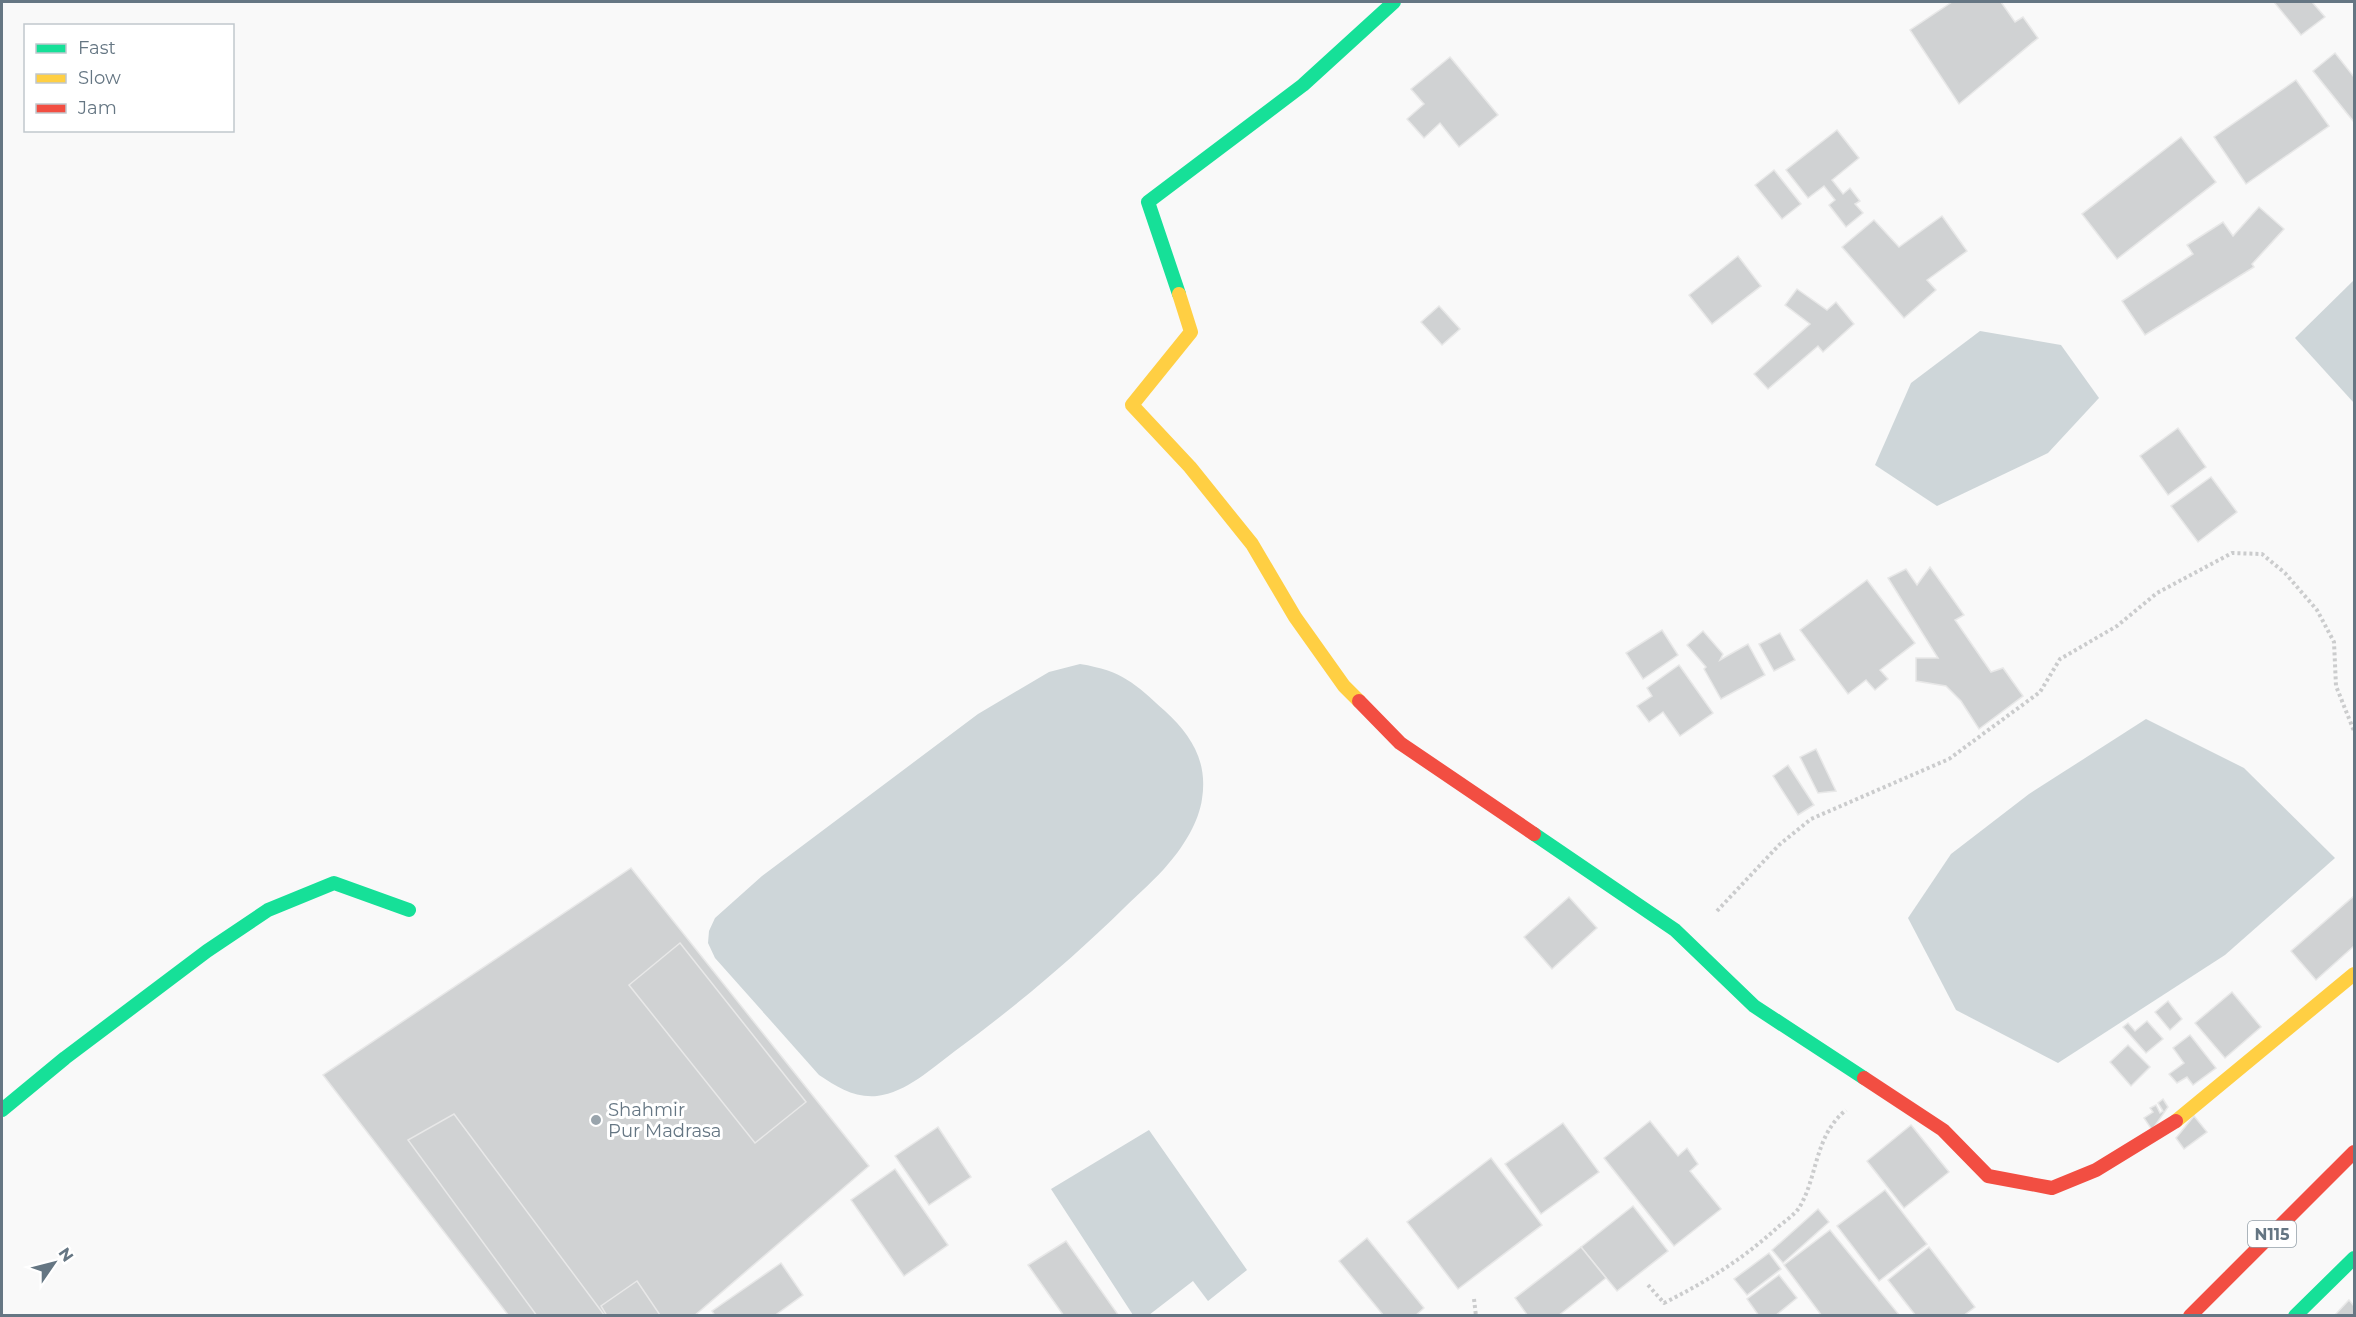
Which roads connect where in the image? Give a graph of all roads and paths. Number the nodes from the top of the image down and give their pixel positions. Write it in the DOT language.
graph roads {
  1 [pos="1394,2"];
  2 [pos="2355,731"];
  3 [pos="409,910"];
  4 [pos="1717,911"];
  5 [pos="2355,974"];
  6 [pos="1879,1089"];
  7 [pos="2,1110"];
  8 [pos="2355,1152"];
  9 [pos="2355,1258"];
  10 [pos="1648,1285"];
  11 [pos="1474,1299"];
  12 [pos="1476,1316"];
  13 [pos="2190,1316"];
  14 [pos="2295,1316"];
  1 -- 6 [label="main road"];
  2 -- 4 [label="path"];
  3 -- 7 [label="main road"];
  5 -- 6 [label="main road"];
  6 -- 10 [label="path"];
  8 -- 13 [label="main road, N115"];
  9 -- 14 [label="main road"];
  11 -- 12 [label="path"];
}
